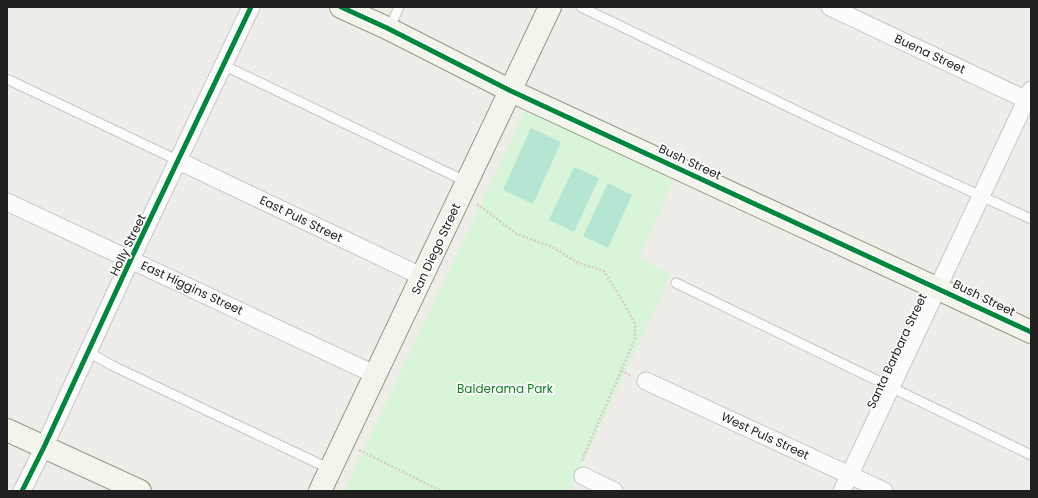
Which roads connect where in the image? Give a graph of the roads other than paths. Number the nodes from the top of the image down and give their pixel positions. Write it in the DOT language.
graph roads {
  1 [pos="252,7"];
  2 [pos="341,7"];
  3 [pos="399,7"];
  4 [pos="550,7"];
  5 [pos="581,7"];
  6 [pos="830,7"];
  7 [pos="389,29"];
  8 [pos="223,65"];
  9 [pos="7,80"];
  10 [pos="511,91"];
  11 [pos="1029,97"];
  12 [pos="179,161"];
  13 [pos="464,188"];
  14 [pos="982,196"];
  15 [pos="7,202"];
  16 [pos="1031,219"];
  17 [pos="131,259"];
  18 [pos="423,277"];
  19 [pos="676,283"];
  20 [pos="938,287"];
  21 [pos="1031,332"];
  22 [pos="88,352"];
  23 [pos="376,375"];
  24 [pos="646,381"];
  25 [pos="892,387"];
  26 [pos="7,430"];
  27 [pos="44,447"];
  28 [pos="1031,455"];
  29 [pos="330,470"];
  30 [pos="581,470"];
  31 [pos="850,474"];
  32 [pos="22,491"];
  33 [pos="140,491"];
  34 [pos="320,491"];
  35 [pos="614,491"];
  36 [pos="842,491"];
  37 [pos="884,491"];
  1 -- 8 [label="street, Holly Street"];
  2 -- 7 [label="main road, Bush Street"];
  3 -- 7 [label="lane"];
  4 -- 10 [label="main road, San Diego Street"];
  5 -- 14 [label="lane"];
  6 -- 11 [label="street, Buena Street"];
  7 -- 10 [label="main road, Bush Street"];
  8 -- 12 [label="street, Holly Street"];
  8 -- 13 [label="lane"];
  9 -- 12 [label="lane"];
  10 -- 13 [label="main road, San Diego Street"];
  10 -- 20 [label="main road, Bush Street"];
  11 -- 14 [label="street, Santa Barbara Street"];
  12 -- 17 [label="street, Holly Street"];
  12 -- 18 [label="street, East Puls Street"];
  13 -- 18 [label="main road, San Diego Street"];
  14 -- 16 [label="lane"];
  14 -- 20 [label="street, Santa Barbara Street"];
  15 -- 17 [label="street, East Higgins Street"];
  17 -- 22 [label="street, Holly Street"];
  17 -- 23 [label="street, East Higgins Street"];
  18 -- 23 [label="main road, San Diego Street"];
  19 -- 25 [label="lane"];
  20 -- 21 [label="main road, Bush Street"];
  20 -- 25 [label="street, Santa Barbara Street"];
  22 -- 27 [label="street, Holly Street"];
  22 -- 29 [label="lane"];
  23 -- 29 [label="main road, San Diego Street"];
  24 -- 31 [label="street, West Puls Street"];
  25 -- 28 [label="lane"];
  25 -- 31 [label="street, Santa Barbara Street"];
  26 -- 27 [label="main road"];
  27 -- 32 [label="street, Holly Street"];
  27 -- 33 [label="main road"];
  29 -- 34 [label="main road, San Diego Street"];
  30 -- 35 [label="street"];
  31 -- 36 [label="street, Santa Barbara Street"];
  31 -- 37 [label="street, West Puls Street"];
}
